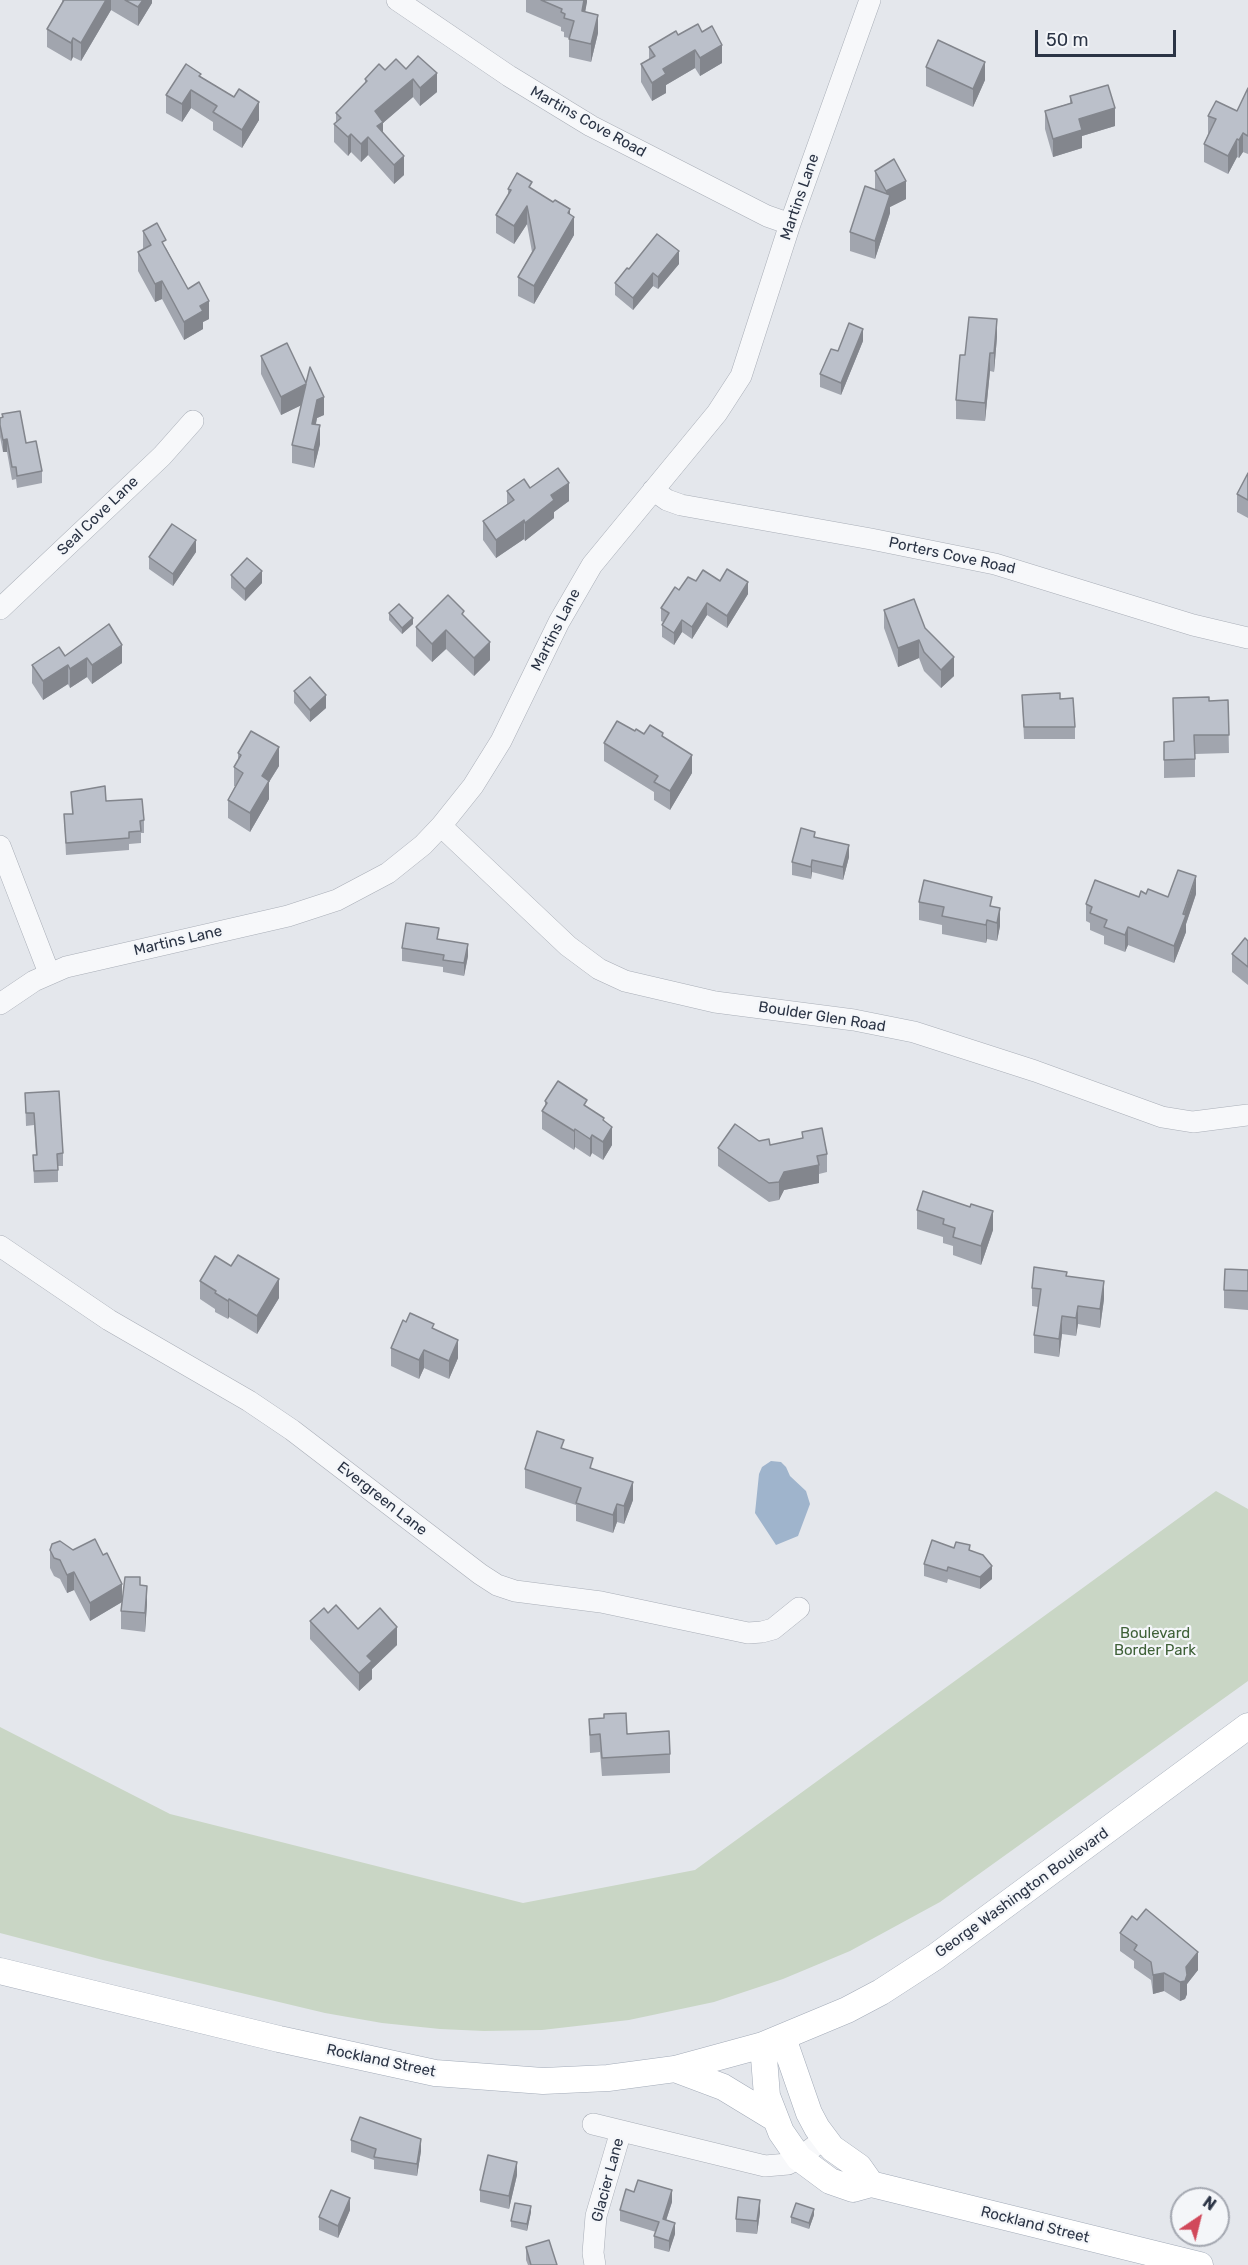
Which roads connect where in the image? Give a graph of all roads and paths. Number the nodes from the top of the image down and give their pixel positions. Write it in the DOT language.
graph roads {
  1 [pos="397,0"];
  2 [pos="870,0"];
  3 [pos="790,224"];
  4 [pos="193,421"];
  5 [pos="653,490"];
  6 [pos="0,609"];
  7 [pos="1248,638"];
  8 [pos="441,826"];
  9 [pos="0,846"];
  10 [pos="49,973"];
  11 [pos="0,1004"];
  12 [pos="1248,1115"];
  13 [pos="0,1246"];
  14 [pos="799,1608"];
  15 [pos="1248,1726"];
  16 [pos="1,1970"];
  17 [pos="773,2042"];
  18 [pos="675,2069"];
  19 [pos="774,2118"];
  20 [pos="593,2124"];
  21 [pos="621,2131"];
  22 [pos="824,2139"];
  23 [pos="799,2158"];
  24 [pos="871,2184"];
  25 [pos="595,2265"];
  26 [pos="1200,2265"];
  1 -- 3 [label="street, Martins Cove Road"];
  2 -- 3 [label="street, Martins Lane"];
  3 -- 5 [label="street, Martins Lane"];
  4 -- 6 [label="street, Seal Cove Lane"];
  5 -- 7 [label="street, Porters Cove Road"];
  5 -- 8 [label="street, Martins Lane"];
  8 -- 10 [label="street, Martins Lane"];
  8 -- 12 [label="street, Boulder Glen Road"];
  9 -- 10 [label="street"];
  10 -- 11 [label="street, Martins Lane"];
  13 -- 14 [label="street, Evergreen Lane"];
  15 -- 17 [label="main road, George Washington Boulevard"];
  16 -- 18 [label="main road, Rockland Street"];
  17 -- 18 [label="main road, Rockland Street"];
  17 -- 19 [label="main road, Rockland Street"];
  17 -- 22 [label="main road"];
  18 -- 19 [label="main road"];
  19 -- 23 [label="main road, Rockland Street"];
  20 -- 21 [label="street"];
  21 -- 23 [label="street"];
  21 -- 25 [label="street, Glacier Lane"];
  22 -- 23 [label="street"];
  22 -- 24 [label="main road"];
  23 -- 24 [label="main road, Rockland Street"];
  24 -- 26 [label="main road, Rockland Street"];
}
